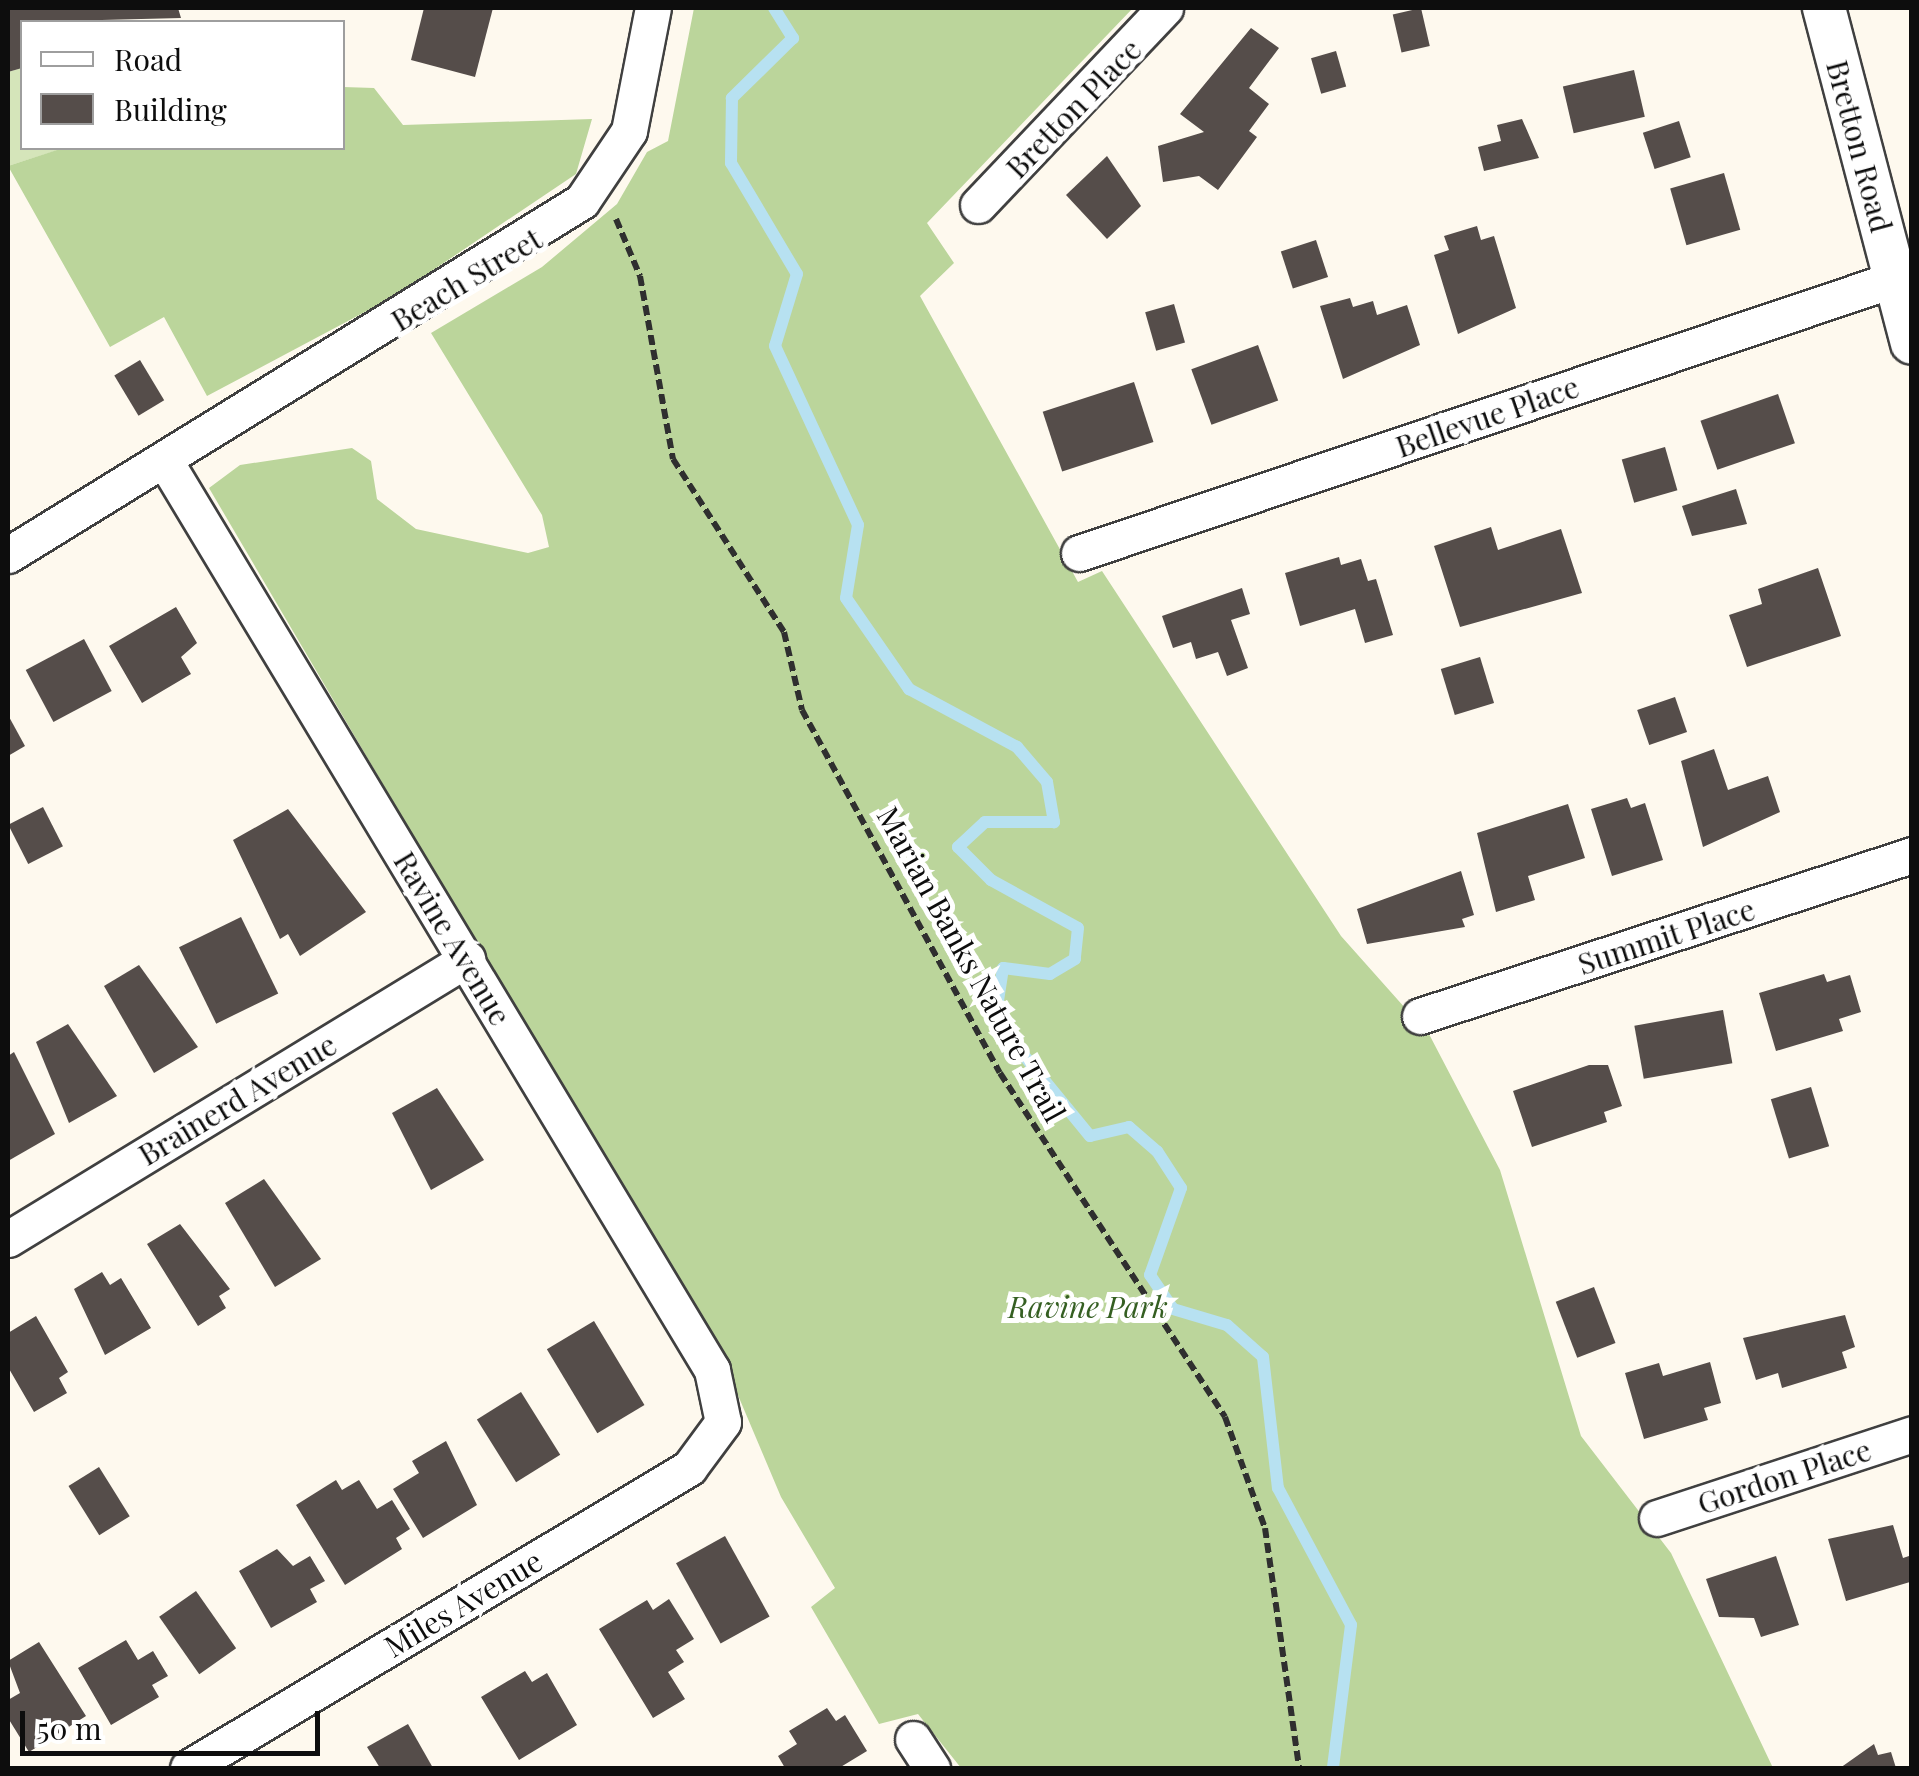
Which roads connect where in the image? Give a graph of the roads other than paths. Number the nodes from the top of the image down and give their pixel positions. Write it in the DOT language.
graph roads {
  1 [pos="653,8"];
  2 [pos="1166,8"];
  3 [pos="1824,8"];
  4 [pos="978,206"];
  5 [pos="1894,279"];
  6 [pos="1912,343"];
  7 [pos="165,461"];
  8 [pos="1079,552"];
  9 [pos="8,556"];
  10 [pos="1912,856"];
  11 [pos="466,959"];
  12 [pos="1420,1016"];
  13 [pos="8,1239"];
  14 [pos="722,1422"];
  15 [pos="1912,1434"];
  16 [pos="1657,1518"];
  17 [pos="188,1768"];
  1 -- 7 [label="street, Beach Street"];
  2 -- 4 [label="street, Bretton Place"];
  3 -- 5 [label="street, Bretton Road"];
  5 -- 6 [label="street, Bretton Road"];
  5 -- 8 [label="street, Bellevue Place"];
  7 -- 9 [label="street, Beach Street"];
  7 -- 11 [label="street, Ravine Avenue"];
  10 -- 12 [label="street, Summit Place"];
  11 -- 13 [label="street, Brainerd Avenue"];
  11 -- 14 [label="street, Ravine Avenue"];
  14 -- 17 [label="street, Miles Avenue"];
  15 -- 16 [label="street, Gordon Place"];
}
